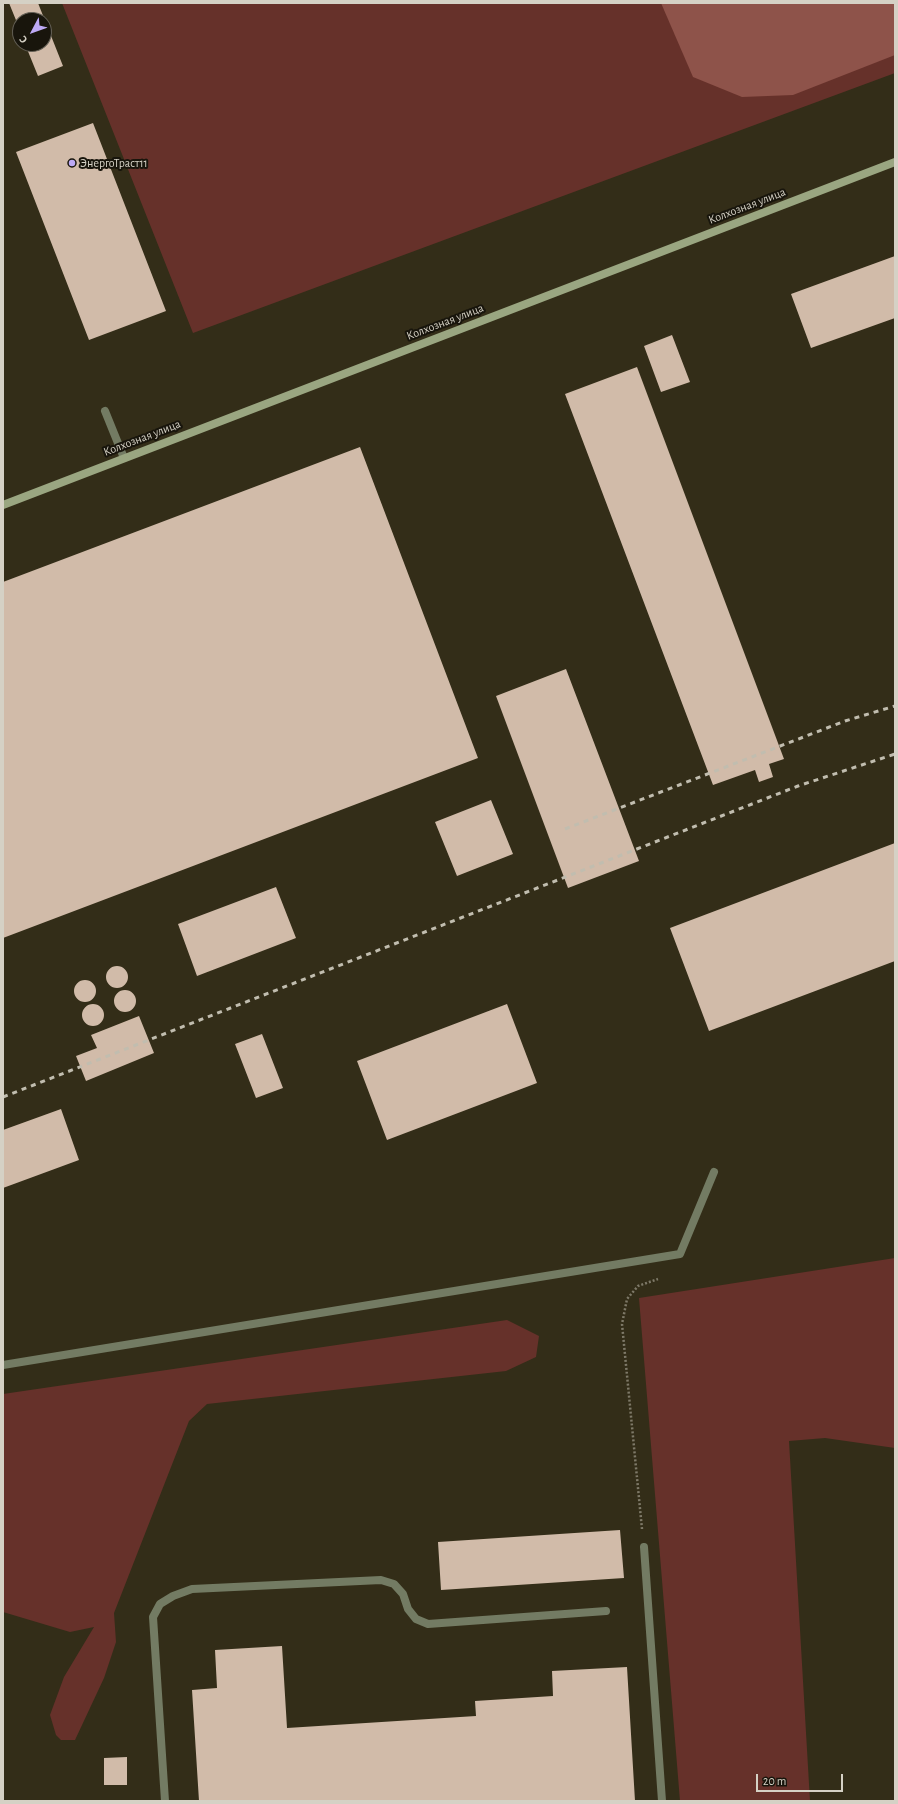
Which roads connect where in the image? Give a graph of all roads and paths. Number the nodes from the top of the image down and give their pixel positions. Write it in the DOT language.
graph roads {
  1 [pos="895,162"];
  2 [pos="105,411"];
  3 [pos="124,458"];
  4 [pos="3,504"];
  5 [pos="714,1172"];
  6 [pos="680,1254"];
  7 [pos="3,1365"];
  8 [pos="644,1547"];
  9 [pos="606,1611"];
  10 [pos="166,1801"];
  11 [pos="662,1801"];
  1 -- 3 [label="street, Колхозная улица"];
  2 -- 3 [label="lane"];
  3 -- 4 [label="street, Колхозная улица"];
  5 -- 6 [label="lane"];
  6 -- 7 [label="lane"];
  6 -- 8 [label="path"];
  8 -- 11 [label="lane"];
  9 -- 10 [label="lane"];
}
